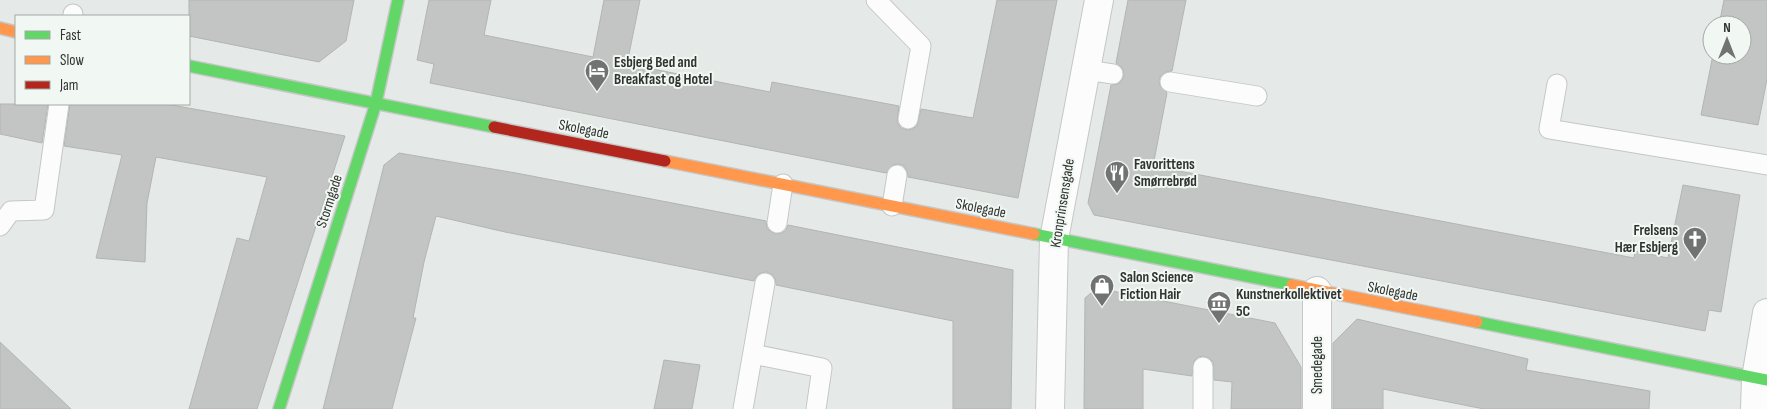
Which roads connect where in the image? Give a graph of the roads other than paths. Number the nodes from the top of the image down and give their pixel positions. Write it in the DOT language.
graph roads {
  1 [pos="398,0"];
  2 [pos="876,0"];
  3 [pos="1099,0"];
  4 [pos="0,28"];
  5 [pos="15,32"];
  6 [pos="190,66"];
  7 [pos="1086,70"];
  8 [pos="1114,74"];
  9 [pos="1170,82"];
  10 [pos="1557,84"];
  11 [pos="1257,96"];
  12 [pos="376,103"];
  13 [pos="59,105"];
  14 [pos="908,119"];
  15 [pos="1767,165"];
  16 [pos="897,175"];
  17 [pos="784,184"];
  18 [pos="892,206"];
  19 [pos="776,223"];
  20 [pos="0,226"];
  21 [pos="1054,239"];
  22 [pos="765,283"];
  23 [pos="1317,292"];
  24 [pos="1767,313"];
  25 [pos="753,354"];
  26 [pos="1203,367"];
  27 [pos="1761,379"];
  28 [pos="279,409"];
  29 [pos="743,409"];
  30 [pos="816,409"];
  31 [pos="1050,409"];
  32 [pos="1203,409"];
  33 [pos="1317,409"];
  34 [pos="1755,409"];
  1 -- 12 [label="street, Stormgade"];
  2 -- 14 [label="lane"];
  3 -- 7 [label="street, Kronprinsensgade"];
  4 -- 5 [label="street"];
  6 -- 12 [label="street, Skolegade"];
  7 -- 8 [label="lane"];
  7 -- 21 [label="street, Kronprinsensgade"];
  9 -- 11 [label="lane"];
  10 -- 15 [label="lane"];
  12 -- 17 [label="street, Skolegade"];
  12 -- 28 [label="street, Stormgade"];
  13 -- 20 [label="lane"];
  16 -- 18 [label="lane"];
  17 -- 18 [label="street, Skolegade"];
  17 -- 19 [label="lane"];
  18 -- 21 [label="street, Skolegade"];
  21 -- 23 [label="street, Skolegade"];
  21 -- 31 [label="street, Kronprinsensgade"];
  22 -- 25 [label="lane"];
  23 -- 27 [label="street, Skolegade"];
  23 -- 33 [label="street, Smedegade"];
  24 -- 27 [label="street"];
  25 -- 29 [label="lane"];
  25 -- 30 [label="lane"];
  26 -- 32 [label="lane"];
  27 -- 34 [label="street"];
}
